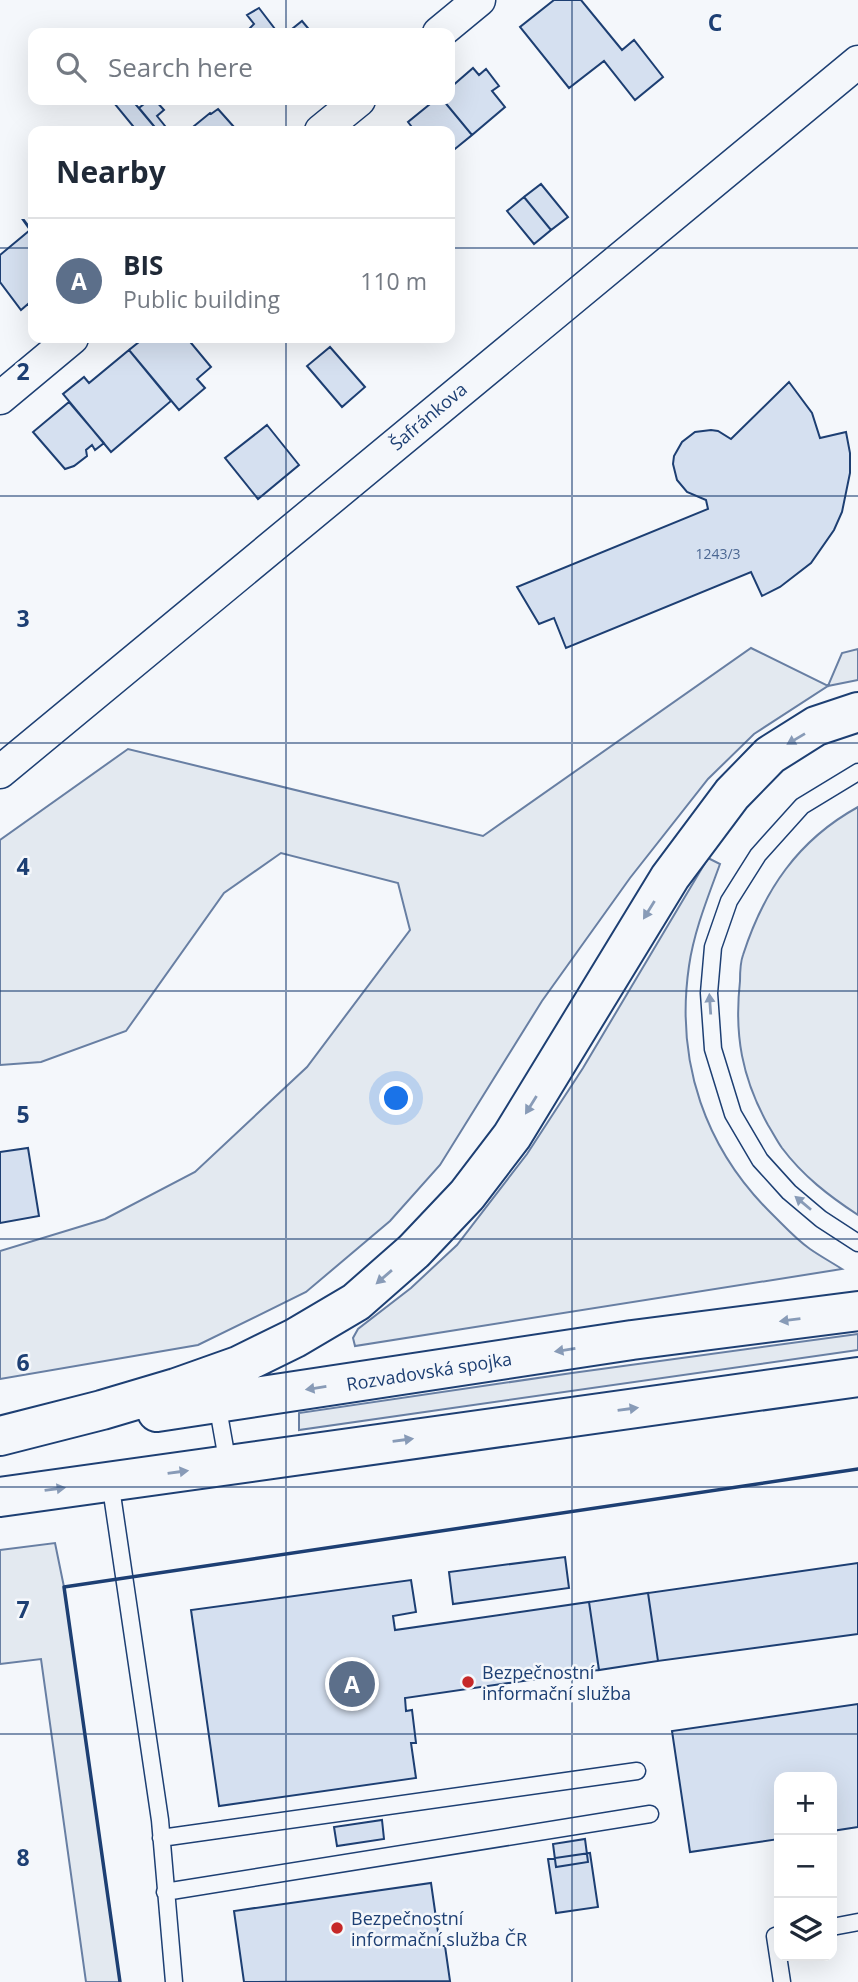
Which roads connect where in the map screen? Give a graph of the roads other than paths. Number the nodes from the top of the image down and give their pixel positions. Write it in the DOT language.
graph roads {
  1 [pos="479,0"];
  2 [pos="445,28"];
  3 [pos="858,62"];
  4 [pos="353,105"];
  5 [pos="327,126"];
  6 [pos="66,343"];
  7 [pos="0,398"];
  8 [pos="858,712"];
  9 [pos="0,772"];
  10 [pos="858,772"];
  11 [pos="858,1243"];
  12 [pos="858,1311"];
  13 [pos="858,1377"];
  14 [pos="217,1403"];
  15 [pos="0,1437"];
  16 [pos="228,1465"];
  17 [pos="110,1482"];
  18 [pos="1,1493"];
  19 [pos="636,1770"];
  20 [pos="649,1814"];
  21 [pos="161,1838"];
  22 [pos="165,1892"];
  23 [pos="858,1922"];
  24 [pos="837,1926"];
  25 [pos="779,1961"];
  26 [pos="174,1982"];
  27 [pos="782,1982"];
  1 -- 2 [label="street"];
  3 -- 9 [label="street, Šafránkova"];
  4 -- 5 [label="street"];
  6 -- 7 [label="street"];
  8 -- 15 [label="highway, one-way"];
  11 -- 10 [label="lane, one-way"];
  12 -- 14 [label="highway, Rozvadovská spojka, one-way"];
  16 -- 13 [label="highway, one-way"];
  14 -- 15 [label="highway, Rozvadovská spojka"];
  14 -- 16 [label="lane"];
  17 -- 16 [label="highway, one-way"];
  18 -- 17 [label="highway, one-way"];
  17 -- 21 [label="lane"];
  19 -- 21 [label="lane"];
  20 -- 22 [label="lane"];
  21 -- 22 [label="lane"];
  22 -- 26 [label="lane"];
  23 -- 24 [label="lane"];
  25 -- 27 [label="lane"];
}
